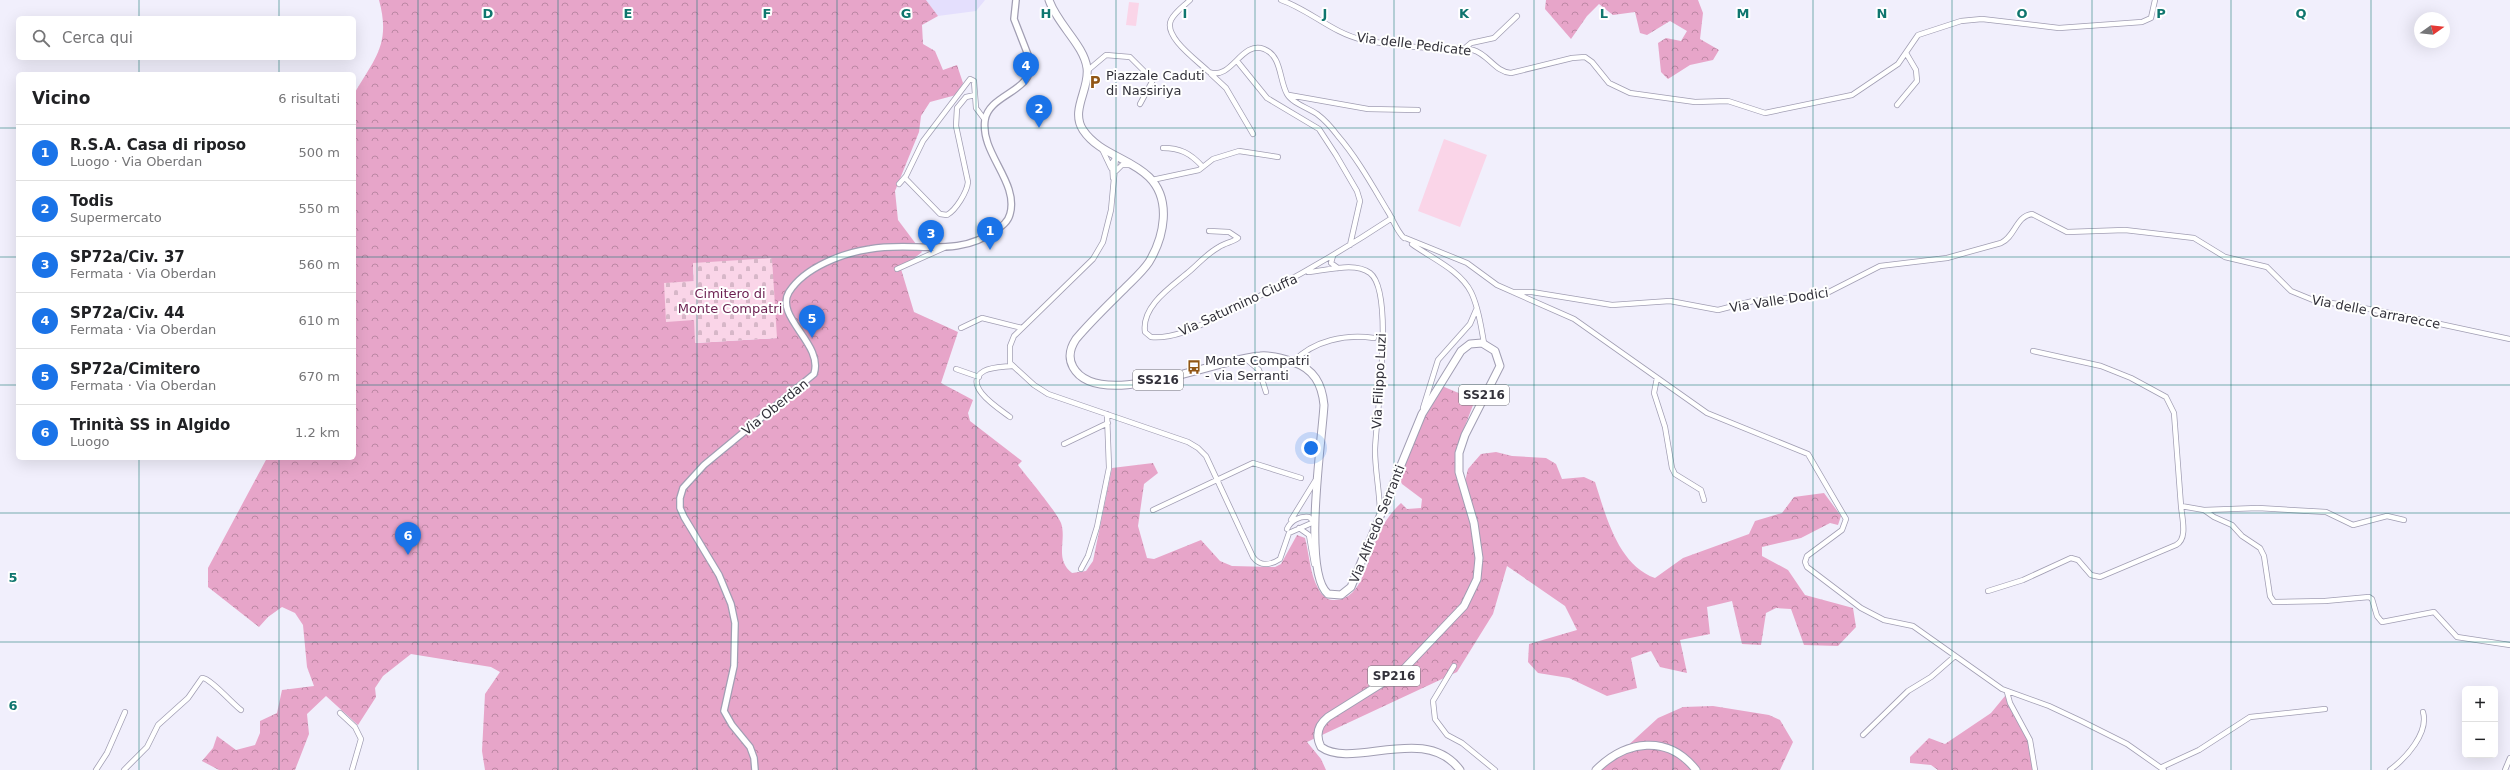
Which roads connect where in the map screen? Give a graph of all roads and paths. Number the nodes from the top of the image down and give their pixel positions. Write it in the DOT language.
graph roads {
  1 [pos="1016,0"];
  2 [pos="1049,0"];
  3 [pos="1190,0"];
  4 [pos="1280,0"];
  5 [pos="2155,0"];
  6 [pos="1517,16"];
  7 [pos="1465,48"];
  8 [pos="1906,53"];
  9 [pos="1237,61"];
  10 [pos="1087,71"];
  11 [pos="1209,72"];
  12 [pos="1287,95"];
  13 [pos="975,96"];
  14 [pos="1140,104"];
  15 [pos="1897,105"];
  16 [pos="1418,110"];
  17 [pos="985,120"];
  18 [pos="1253,134"];
  19 [pos="1101,148"];
  20 [pos="1163,148"];
  21 [pos="1116,157"];
  22 [pos="1278,157"];
  23 [pos="1130,165"];
  24 [pos="1202,166"];
  25 [pos="1114,173"];
  26 [pos="905,178"];
  27 [pos="1152,180"];
  28 [pos="898,184"];
  29 [pos="2025,216"];
  30 [pos="1392,218"];
  31 [pos="1209,231"];
  32 [pos="1403,237"];
  33 [pos="1350,245"];
  34 [pos="944,248"];
  35 [pos="1334,256"];
  36 [pos="897,268"];
  37 [pos="1340,268"];
  38 [pos="1307,272"];
  39 [pos="1513,292"];
  40 [pos="1476,306"];
  41 [pos="961,328"];
  42 [pos="1022,328"];
  43 [pos="1374,338"];
  44 [pos="2510,339"];
  45 [pos="1484,343"];
  46 [pos="2033,350"];
  47 [pos="1245,358"];
  48 [pos="1293,362"];
  49 [pos="1012,366"];
  50 [pos="956,369"];
  51 [pos="979,377"];
  52 [pos="1657,378"];
  53 [pos="1266,392"];
  54 [pos="1107,414"];
  55 [pos="1010,417"];
  56 [pos="1420,420"];
  57 [pos="1108,423"];
  58 [pos="1064,444"];
  59 [pos="1459,452"];
  60 [pos="1319,472"];
  61 [pos="1301,478"];
  62 [pos="1218,480"];
  63 [pos="1704,500"];
  64 [pos="2182,506"];
  65 [pos="1153,510"];
  66 [pos="2204,510"];
  67 [pos="2404,520"];
  68 [pos="1314,522"];
  69 [pos="1377,523"];
  70 [pos="1297,528"];
  71 [pos="1287,529"];
  72 [pos="1268,564"];
  73 [pos="1081,568"];
  74 [pos="1318,574"];
  75 [pos="1988,591"];
  76 [pos="2510,645"];
  77 [pos="1955,656"];
  78 [pos="1454,666"];
  79 [pos="2007,692"];
  80 [pos="2325,708"];
  81 [pos="241,710"];
  82 [pos="125,712"];
  83 [pos="2423,712"];
  84 [pos="340,714"];
  85 [pos="1863,735"];
  86 [pos="2510,758"];
  87 [pos="2163,768"];
  88 [pos="96,770"];
  89 [pos="124,770"];
  90 [pos="352,770"];
  91 [pos="755,770"];
  92 [pos="1460,770"];
  93 [pos="1495,770"];
  94 [pos="1596,770"];
  95 [pos="1696,770"];
  96 [pos="2035,770"];
  97 [pos="2390,770"];
  98 [pos="2504,770"];
  1 -- 17 [label="street"];
  2 -- 10 [label="main road, Via Alfredo Serranti / SS216"];
  3 -- 11 [label="street"];
  4 -- 7 [label="street, Via delle Pedicate"];
  5 -- 8 [label="street, Via delle Pedicate"];
  6 -- 7 [label="street"];
  7 -- 8 [label="street, Via delle Pedicate"];
  8 -- 15 [label="street"];
  9 -- 11 [label="street"];
  9 -- 12 [label="street"];
  9 -- 33 [label="street"];
  10 -- 14 [label="street"];
  10 -- 19 [label="main road, Via Alfredo Serranti / SS216"];
  11 -- 18 [label="street"];
  12 -- 16 [label="street"];
  12 -- 30 [label="street"];
  13 -- 17 [label="street"];
  13 -- 26 [label="street"];
  13 -- 26 [label="street"];
  17 -- 34 [label="street, Via Oberdan"];
  19 -- 21 [label="main road, Via Alfredo Serranti / SS216"];
  19 -- 25 [label="street"];
  20 -- 24 [label="street"];
  21 -- 23 [label="main road, Via Alfredo Serranti / SS216"];
  21 -- 25 [label="street"];
  22 -- 24 [label="street"];
  23 -- 25 [label="street"];
  23 -- 27 [label="main road, Via Alfredo Serranti / SS216"];
  24 -- 27 [label="street"];
  25 -- 42 [label="street"];
  26 -- 28 [label="street"];
  27 -- 47 [label="main road, Via Alfredo Serranti / SS216"];
  29 -- 39 [label="street, Via Valle Dodici"];
  29 -- 44 [label="street, Via delle Carrarecce"];
  30 -- 32 [label="street"];
  30 -- 33 [label="street, Via Saturnino Ciuffa"];
  31 -- 38 [label="street, Via Saturnino Ciuffa"];
  32 -- 39 [label="street"];
  32 -- 40 [label="street"];
  33 -- 35 [label="street, Via Saturnino Ciuffa"];
  34 -- 36 [label="street"];
  34 -- 91 [label="street, Via Oberdan"];
  35 -- 37 [label="street"];
  35 -- 38 [label="street, Via Saturnino Ciuffa"];
  37 -- 38 [label="street, Via Filippo Luzi"];
  37 -- 69 [label="street, Via Filippo Luzi"];
  39 -- 52 [label="street"];
  40 -- 45 [label="street"];
  40 -- 56 [label="street"];
  41 -- 42 [label="street"];
  42 -- 49 [label="street"];
  43 -- 48 [label="street"];
  45 -- 56 [label="main road, Via Alfredo Serranti / SS216"];
  45 -- 59 [label="main road, SS216"];
  46 -- 64 [label="street"];
  47 -- 48 [label="main road, Via Alfredo Serranti / SS216"];
  47 -- 53 [label="street"];
  48 -- 60 [label="main road, Via Alfredo Serranti / SS216"];
  49 -- 51 [label="street"];
  49 -- 54 [label="street"];
  50 -- 51 [label="street"];
  51 -- 55 [label="street"];
  52 -- 63 [label="street"];
  52 -- 77 [label="street"];
  54 -- 57 [label="street"];
  54 -- 62 [label="street"];
  56 -- 69 [label="main road, Via Alfredo Serranti / SS216"];
  57 -- 58 [label="street"];
  57 -- 73 [label="street"];
  59 -- 92 [label="main road, SP216"];
  60 -- 68 [label="main road, Via Alfredo Serranti / SS216"];
  60 -- 71 [label="street"];
  61 -- 62 [label="street"];
  62 -- 65 [label="street"];
  62 -- 72 [label="street"];
  64 -- 66 [label="street"];
  64 -- 75 [label="street"];
  66 -- 67 [label="street"];
  66 -- 76 [label="street"];
  68 -- 70 [label="street"];
  68 -- 71 [label="street"];
  68 -- 74 [label="main road, Via Alfredo Serranti / SS216"];
  69 -- 74 [label="main road, Via Alfredo Serranti / SS216"];
  70 -- 72 [label="street"];
  70 -- 74 [label="street"];
  71 -- 72 [label="street"];
  77 -- 79 [label="street"];
  77 -- 85 [label="street"];
  78 -- 93 [label="street"];
  79 -- 87 [label="street"];
  79 -- 96 [label="street"];
  80 -- 87 [label="street"];
  81 -- 89 [label="street"];
  82 -- 88 [label="street"];
  83 -- 97 [label="street"];
  84 -- 90 [label="street"];
  86 -- 98 [label="street"];
  94 -- 95 [label="main road"];
}
